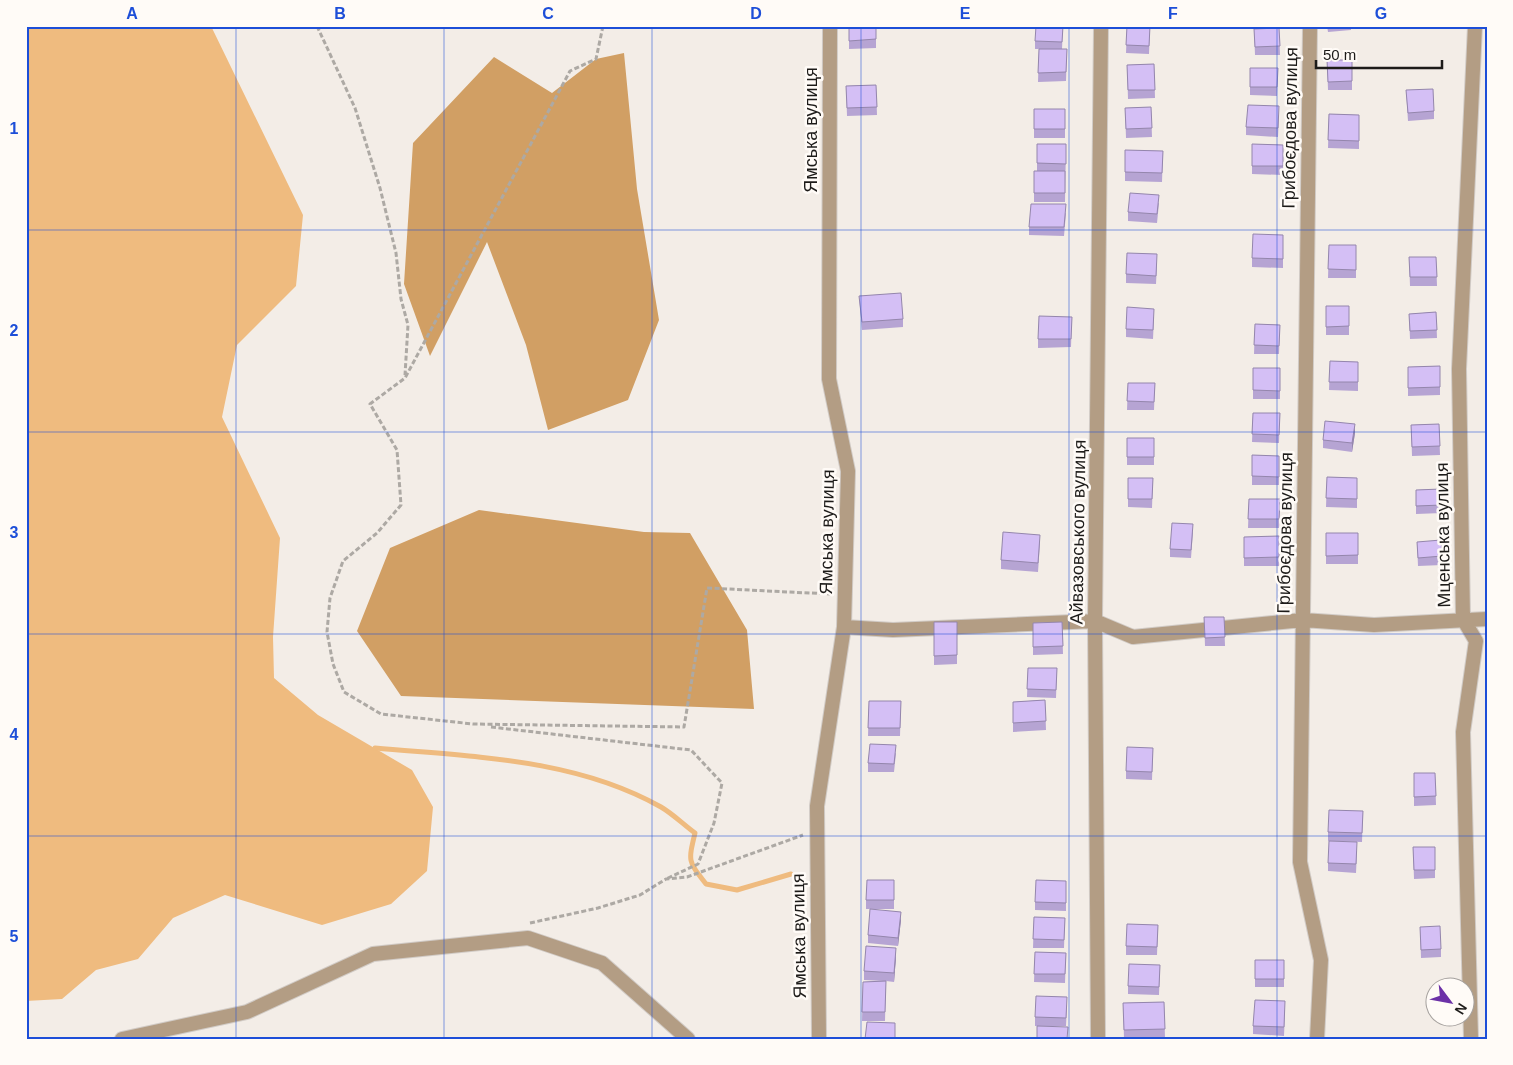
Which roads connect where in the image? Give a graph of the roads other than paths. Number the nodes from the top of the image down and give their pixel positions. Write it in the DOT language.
graph roads {
  1 [pos="830,26"];
  2 [pos="1101,26"];
  3 [pos="1310,26"];
  4 [pos="1474,26"];
  5 [pos="1464,619"];
  6 [pos="1487,619"];
  7 [pos="1303,620"];
  8 [pos="1095,621"];
  9 [pos="844,627"];
  10 [pos="122,1039"];
  11 [pos="688,1039"];
  12 [pos="819,1039"];
  13 [pos="1098,1039"];
  14 [pos="1317,1039"];
  15 [pos="1471,1039"];
  1 -- 9 [label="street, Ямська вулиця"];
  2 -- 8 [label="street, Айвазовського вулиця"];
  3 -- 7 [label="street, Грибоєдова вулиця"];
  4 -- 5 [label="street, Мценська вулиця"];
  5 -- 6 [label="street"];
  5 -- 7 [label="street"];
  5 -- 15 [label="street, Мценська вулиця"];
  7 -- 8 [label="street"];
  7 -- 14 [label="street, Грибоєдова вулиця"];
  8 -- 9 [label="street"];
  8 -- 13 [label="street, Айвазовського вулиця"];
  9 -- 12 [label="street, Ямська вулиця"];
  10 -- 11 [label="street"];
}
